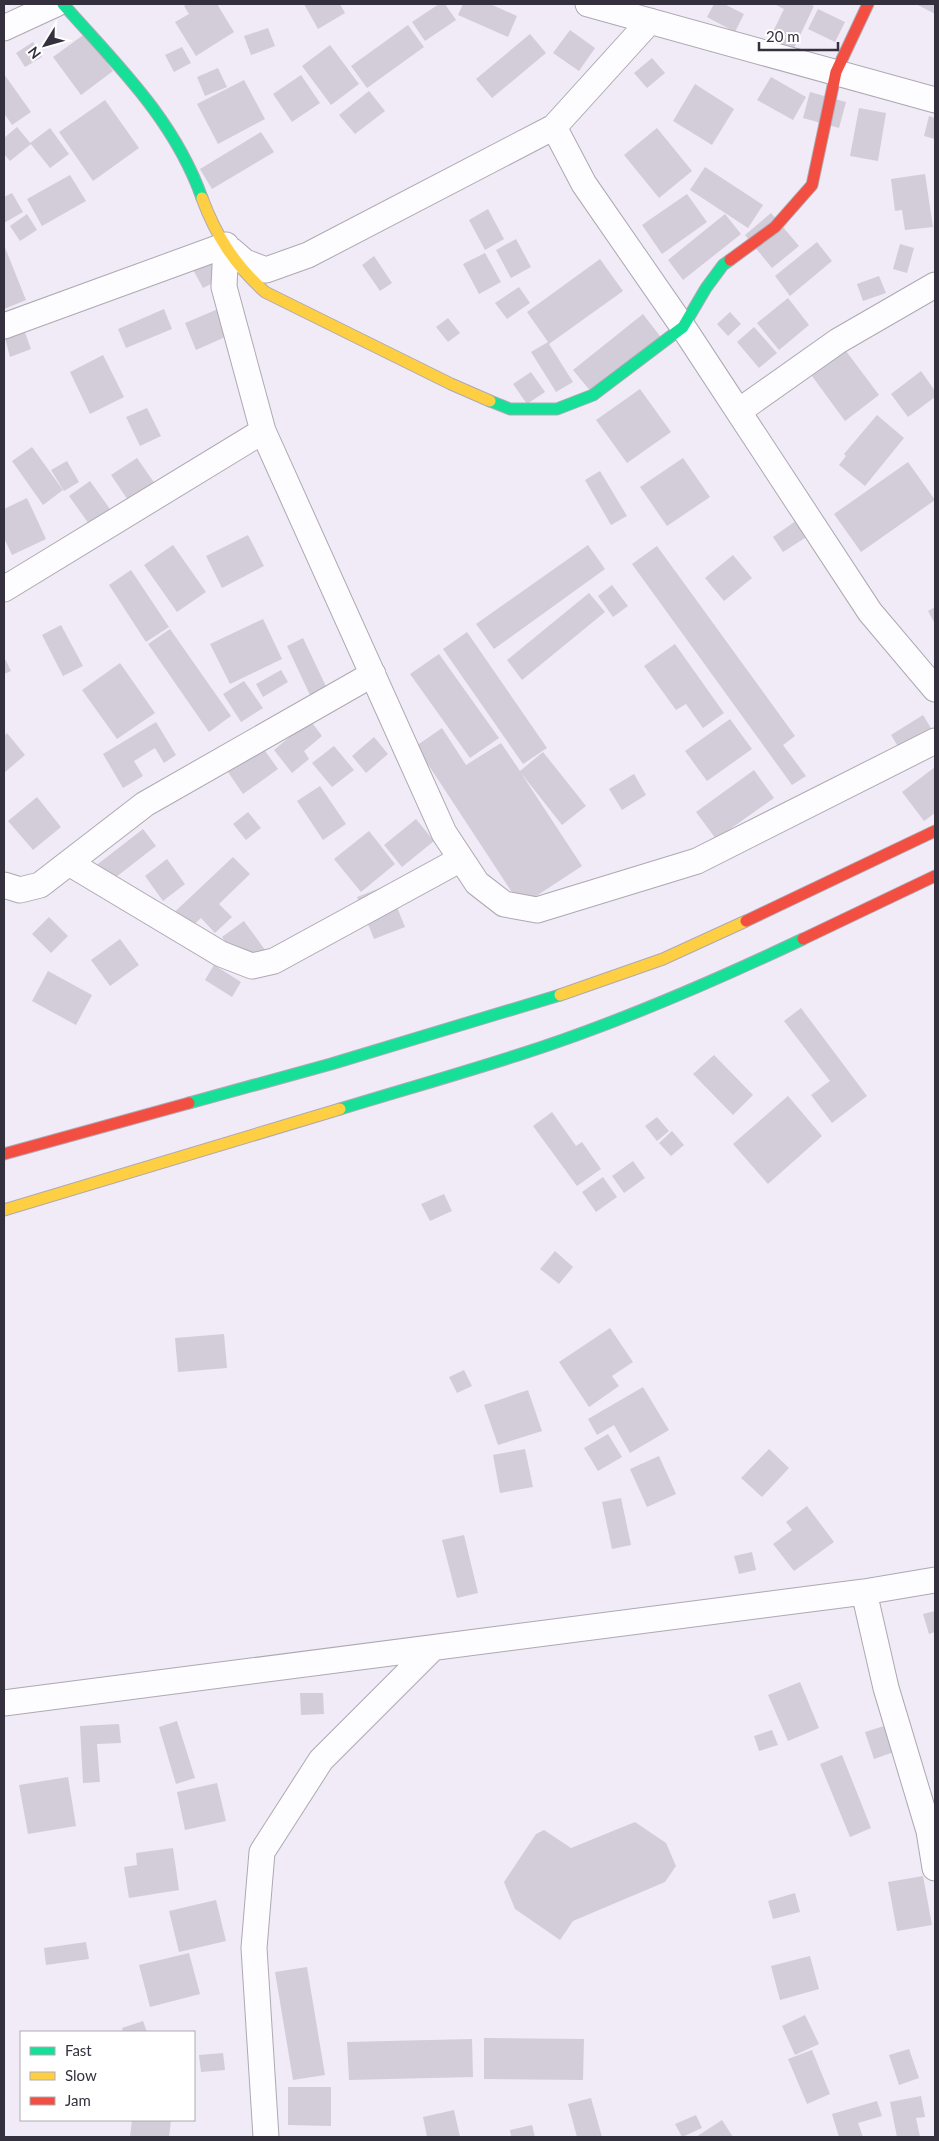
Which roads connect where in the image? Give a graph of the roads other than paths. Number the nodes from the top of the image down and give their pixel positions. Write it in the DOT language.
graph roads {
  1 [pos="56,4"];
  2 [pos="63,4"];
  3 [pos="588,4"];
  4 [pos="868,4"];
  5 [pos="650,21"];
  6 [pos="4,28"];
  7 [pos="836,72"];
  8 [pos="935,100"];
  9 [pos="554,128"];
  10 [pos="226,245"];
  11 [pos="935,285"];
  12 [pos="4,326"];
  13 [pos="684,327"];
  14 [pos="739,411"];
  15 [pos="263,431"];
  16 [pos="4,589"];
  17 [pos="373,674"];
  18 [pos="935,689"];
  19 [pos="935,741"];
  20 [pos="935,831"];
  21 [pos="461,859"];
  22 [pos="69,862"];
  23 [pos="935,876"];
  24 [pos="4,885"];
  25 [pos="4,1154"];
  26 [pos="4,1210"];
  27 [pos="935,1580"];
  28 [pos="864,1592"];
  29 [pos="433,1648"];
  30 [pos="4,1703"];
  31 [pos="935,1868"];
  32 [pos="266,2137"];
  1 -- 6 [label="street"];
  2 -- 10 [label="street"];
  3 -- 5 [label="street"];
  4 -- 7 [label="street"];
  5 -- 7 [label="street"];
  5 -- 9 [label="street"];
  7 -- 8 [label="street"];
  7 -- 13 [label="street"];
  9 -- 10 [label="street"];
  9 -- 13 [label="street"];
  10 -- 12 [label="street"];
  10 -- 13 [label="street"];
  10 -- 15 [label="street"];
  11 -- 14 [label="street"];
  13 -- 14 [label="street"];
  14 -- 18 [label="street"];
  15 -- 16 [label="street"];
  15 -- 17 [label="street"];
  17 -- 21 [label="street"];
  17 -- 22 [label="street"];
  19 -- 21 [label="street"];
  20 -- 25 [label="street"];
  21 -- 22 [label="street"];
  22 -- 24 [label="street"];
  23 -- 26 [label="street"];
  27 -- 28 [label="street"];
  28 -- 29 [label="street"];
  28 -- 31 [label="street"];
  29 -- 30 [label="street"];
  29 -- 32 [label="street"];
}
